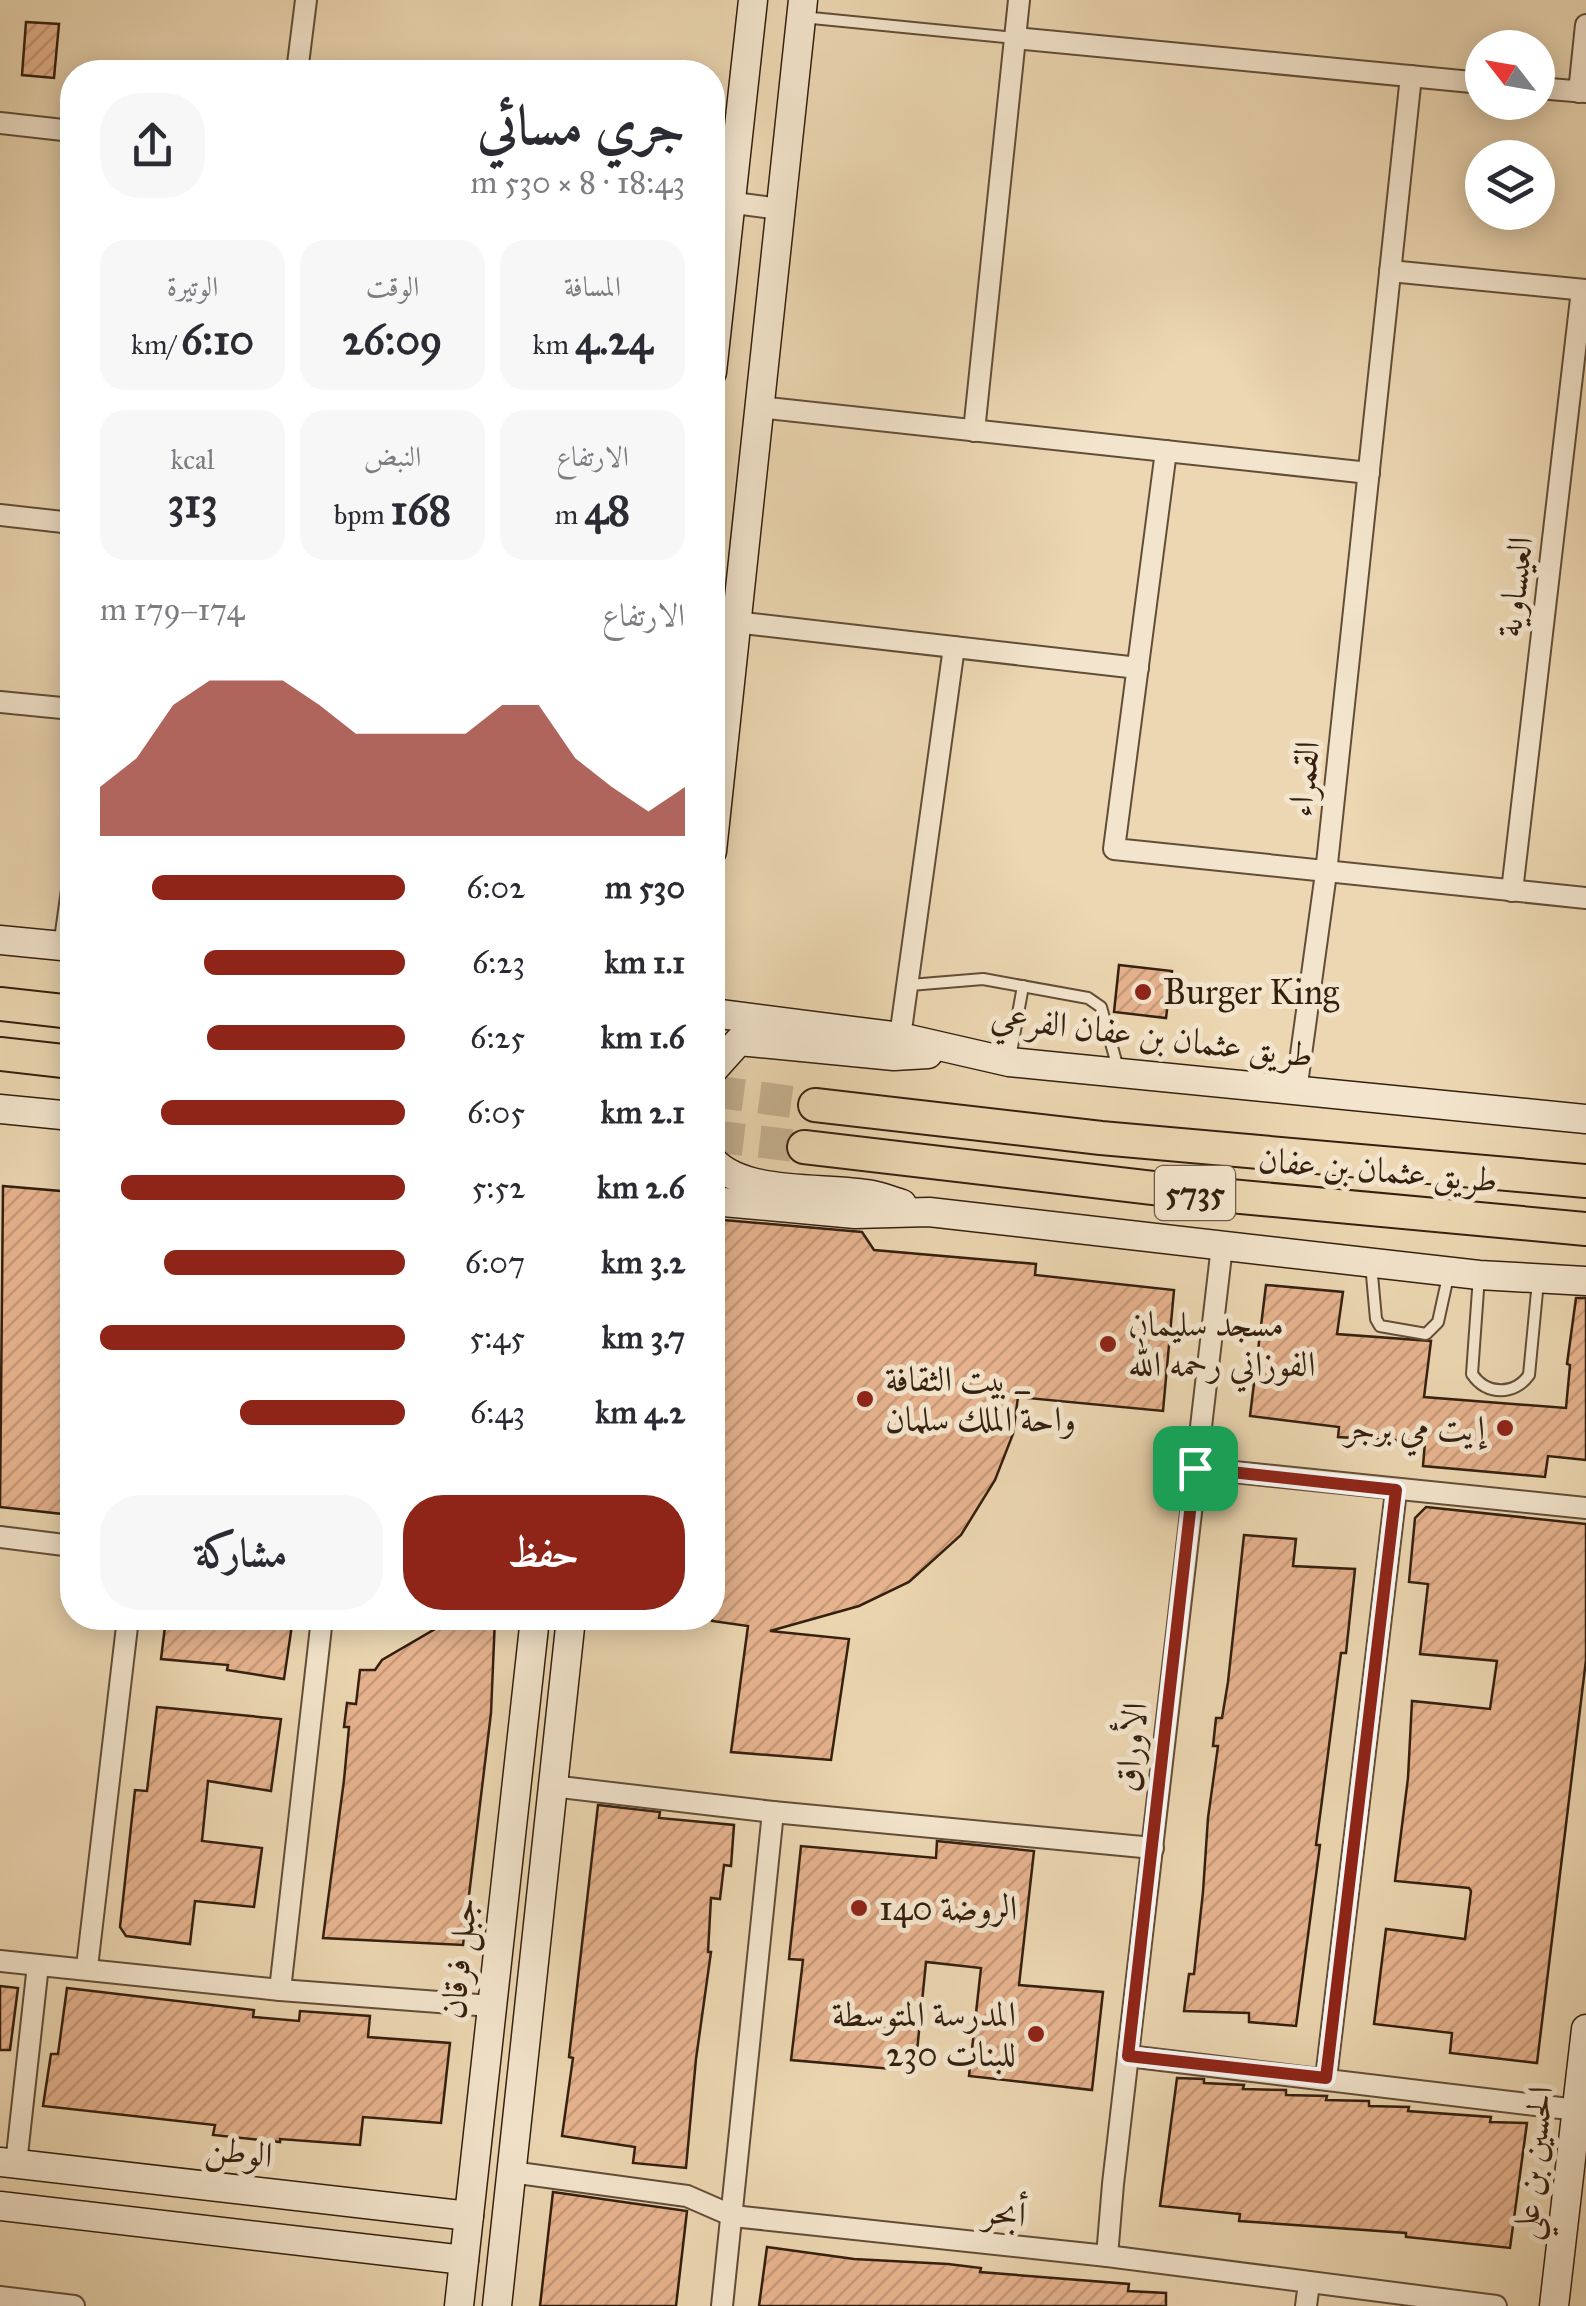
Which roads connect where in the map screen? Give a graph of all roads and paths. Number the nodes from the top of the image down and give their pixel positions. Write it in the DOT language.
graph roads {
  1 [pos="306,0"];
  2 [pos="753,0"];
  3 [pos="1018,0"];
  4 [pos="802,8"];
  5 [pos="1586,26"];
  6 [pos="1014,38"];
  7 [pos="298,60"];
  8 [pos="1411,76"];
  9 [pos="1465,81"];
  10 [pos="1555,90"];
  11 [pos="1582,92"];
  12 [pos="0,123"];
  13 [pos="60,130"];
  14 [pos="725,176"];
  15 [pos="725,202"];
  16 [pos="780,210"];
  17 [pos="1390,271"];
  18 [pos="1584,290"];
  19 [pos="758,407"];
  20 [pos="974,430"];
  21 [pos="1166,452"];
  22 [pos="1369,473"];
  23 [pos="0,515"];
  24 [pos="60,521"];
  25 [pos="735,622"];
  26 [pos="954,647"];
  27 [pos="1138,668"];
  28 [pos="0,702"];
  29 [pos="60,708"];
  30 [pos="725,722"];
  31 [pos="1326,873"];
  32 [pos="1512,891"];
  33 [pos="1586,898"];
  34 [pos="0,940"];
  35 [pos="60,946"];
  36 [pos="910,985"];
  37 [pos="1023,986"];
  38 [pos="0,1004"];
  39 [pos="725,1009"];
  40 [pos="60,1011"];
  41 [pos="900,1037"];
  42 [pos="964,1052"];
  43 [pos="0,1054"];
  44 [pos="725,1057"];
  45 [pos="60,1061"];
  46 [pos="1010,1062"];
  47 [pos="1119,1072"];
  48 [pos="1296,1091"];
  49 [pos="815,1105"];
  50 [pos="0,1109"];
  51 [pos="60,1115"];
  52 [pos="1586,1119"];
  53 [pos="804,1148"];
  54 [pos="725,1169"];
  55 [pos="1586,1181"];
  56 [pos="725,1202"];
  57 [pos="928,1212"];
  58 [pos="1586,1229"];
  59 [pos="1222,1246"];
  60 [pos="1370,1263"];
  61 [pos="1449,1272"];
  62 [pos="1479,1275"];
  63 [pos="1538,1280"];
  64 [pos="1584,1282"];
  65 [pos="1195,1468"];
  66 [pos="1396,1490"];
  67 [pos="1586,1508"];
  68 [pos="0,1537"];
  69 [pos="60,1544"];
  70 [pos="127,1630"];
  71 [pos="321,1630"];
  72 [pos="534,1630"];
  73 [pos="570,1630"];
  74 [pos="552,1786"];
  75 [pos="773,1812"];
  76 [pos="1153,1848"];
  77 [pos="0,1961"];
  78 [pos="38,1965"];
  79 [pos="86,1968"];
  80 [pos="280,1990"];
  81 [pos="491,2006"];
  82 [pos="1586,2029"];
  83 [pos="1128,2056"];
  84 [pos="1326,2078"];
  85 [pos="1577,2110"];
  86 [pos="8,2163"];
  87 [pos="511,2172"];
  88 [pos="0,2208"];
  89 [pos="469,2216"];
  90 [pos="733,2216"];
  91 [pos="1107,2256"];
  92 [pos="464,2260"];
  93 [pos="1309,2284"];
  94 [pos="0,2297"];
  95 [pos="74,2306"];
  96 [pos="459,2306"];
  97 [pos="497,2306"];
  98 [pos="722,2306"];
  99 [pos="1306,2306"];
  100 [pos="1496,2306"];
  101 [pos="1554,2306"];
  1 -- 7 [label="street"];
  2 -- 14 [label="street"];
  3 -- 6 [label="street"];
  4 -- 6 [label="lane"];
  4 -- 16 [label="street"];
  5 -- 11 [label="street"];
  6 -- 8 [label="street"];
  6 -- 20 [label="street"];
  8 -- 9 [label="street"];
  8 -- 17 [label="street, القمراء"];
  10 -- 11 [label="street"];
  12 -- 13 [label="street"];
  15 -- 16 [label="street"];
  16 -- 19 [label="street"];
  17 -- 18 [label="street"];
  17 -- 22 [label="street, القمراء"];
  18 -- 32 [label="street, العيساوية"];
  19 -- 20 [label="street"];
  19 -- 25 [label="street"];
  20 -- 21 [label="street"];
  21 -- 22 [label="street"];
  21 -- 27 [label="street"];
  22 -- 31 [label="street, القمراء"];
  23 -- 24 [label="street"];
  25 -- 26 [label="street"];
  25 -- 30 [label="street"];
  26 -- 27 [label="street"];
  26 -- 36 [label="street"];
  27 -- 31 [label="street"];
  28 -- 29 [label="street"];
  31 -- 32 [label="street"];
  31 -- 48 [label="street, القمراء"];
  32 -- 33 [label="street"];
  34 -- 35 [label="street"];
  36 -- 37 [label="lane"];
  36 -- 41 [label="street"];
  37 -- 46 [label="lane"];
  37 -- 47 [label="lane"];
  38 -- 40 [label="main road"];
  39 -- 41 [label="street, طريق عثمان بن عفان الفرعي"];
  41 -- 42 [label="street, طريق عثمان بن عفان الفرعي"];
  42 -- 44 [label="street"];
  42 -- 46 [label="street, طريق عثمان بن عفان الفرعي"];
  43 -- 45 [label="main road"];
  46 -- 47 [label="street, طريق عثمان بن عفان الفرعي"];
  47 -- 48 [label="street, طريق عثمان بن عفان الفرعي"];
  48 -- 52 [label="street, طريق عثمان بن عفان الفرعي"];
  49 -- 55 [label="main road, طريق عثمان بن عفان / 5735"];
  50 -- 51 [label="street"];
  53 -- 58 [label="main road, طريق عثمان بن عفان / 5735"];
  54 -- 57 [label="street"];
  56 -- 57 [label="street"];
  57 -- 59 [label="street"];
  59 -- 60 [label="street"];
  59 -- 65 [label="street, الأوراق"];
  60 -- 61 [label="street"];
  60 -- 61 [label="lane"];
  61 -- 62 [label="street"];
  62 -- 63 [label="street"];
  62 -- 63 [label="lane"];
  63 -- 64 [label="street"];
  65 -- 66 [label="street"];
  65 -- 76 [label="street, الأوراق"];
  66 -- 67 [label="street"];
  66 -- 84 [label="street"];
  68 -- 69 [label="street"];
  70 -- 79 [label="street"];
  71 -- 80 [label="street"];
  72 -- 81 [label="street, جبل فرقان"];
  73 -- 74 [label="street"];
  74 -- 75 [label="street"];
  74 -- 87 [label="street"];
  75 -- 76 [label="street"];
  75 -- 90 [label="street"];
  76 -- 83 [label="street, الأوراق"];
  77 -- 78 [label="street"];
  78 -- 79 [label="street"];
  78 -- 86 [label="street"];
  79 -- 80 [label="street"];
  80 -- 81 [label="street"];
  81 -- 89 [label="street, جبل فرقان"];
  82 -- 85 [label="street, الحسين بن علي"];
  83 -- 84 [label="street"];
  83 -- 91 [label="street, الأوراق"];
  84 -- 85 [label="street"];
  85 -- 101 [label="street, الحسين بن علي"];
  86 -- 89 [label="street, الوطن"];
  87 -- 90 [label="street, أبحر"];
  87 -- 97 [label="street"];
  88 -- 92 [label="street"];
  89 -- 92 [label="street, جبل فرقان"];
  90 -- 91 [label="street, أبحر"];
  90 -- 98 [label="street"];
  91 -- 93 [label="street, أبحر"];
  92 -- 96 [label="street, جبل فرقان"];
  93 -- 99 [label="street"];
  93 -- 100 [label="street, أبحر"];
  94 -- 95 [label="street"];
}
